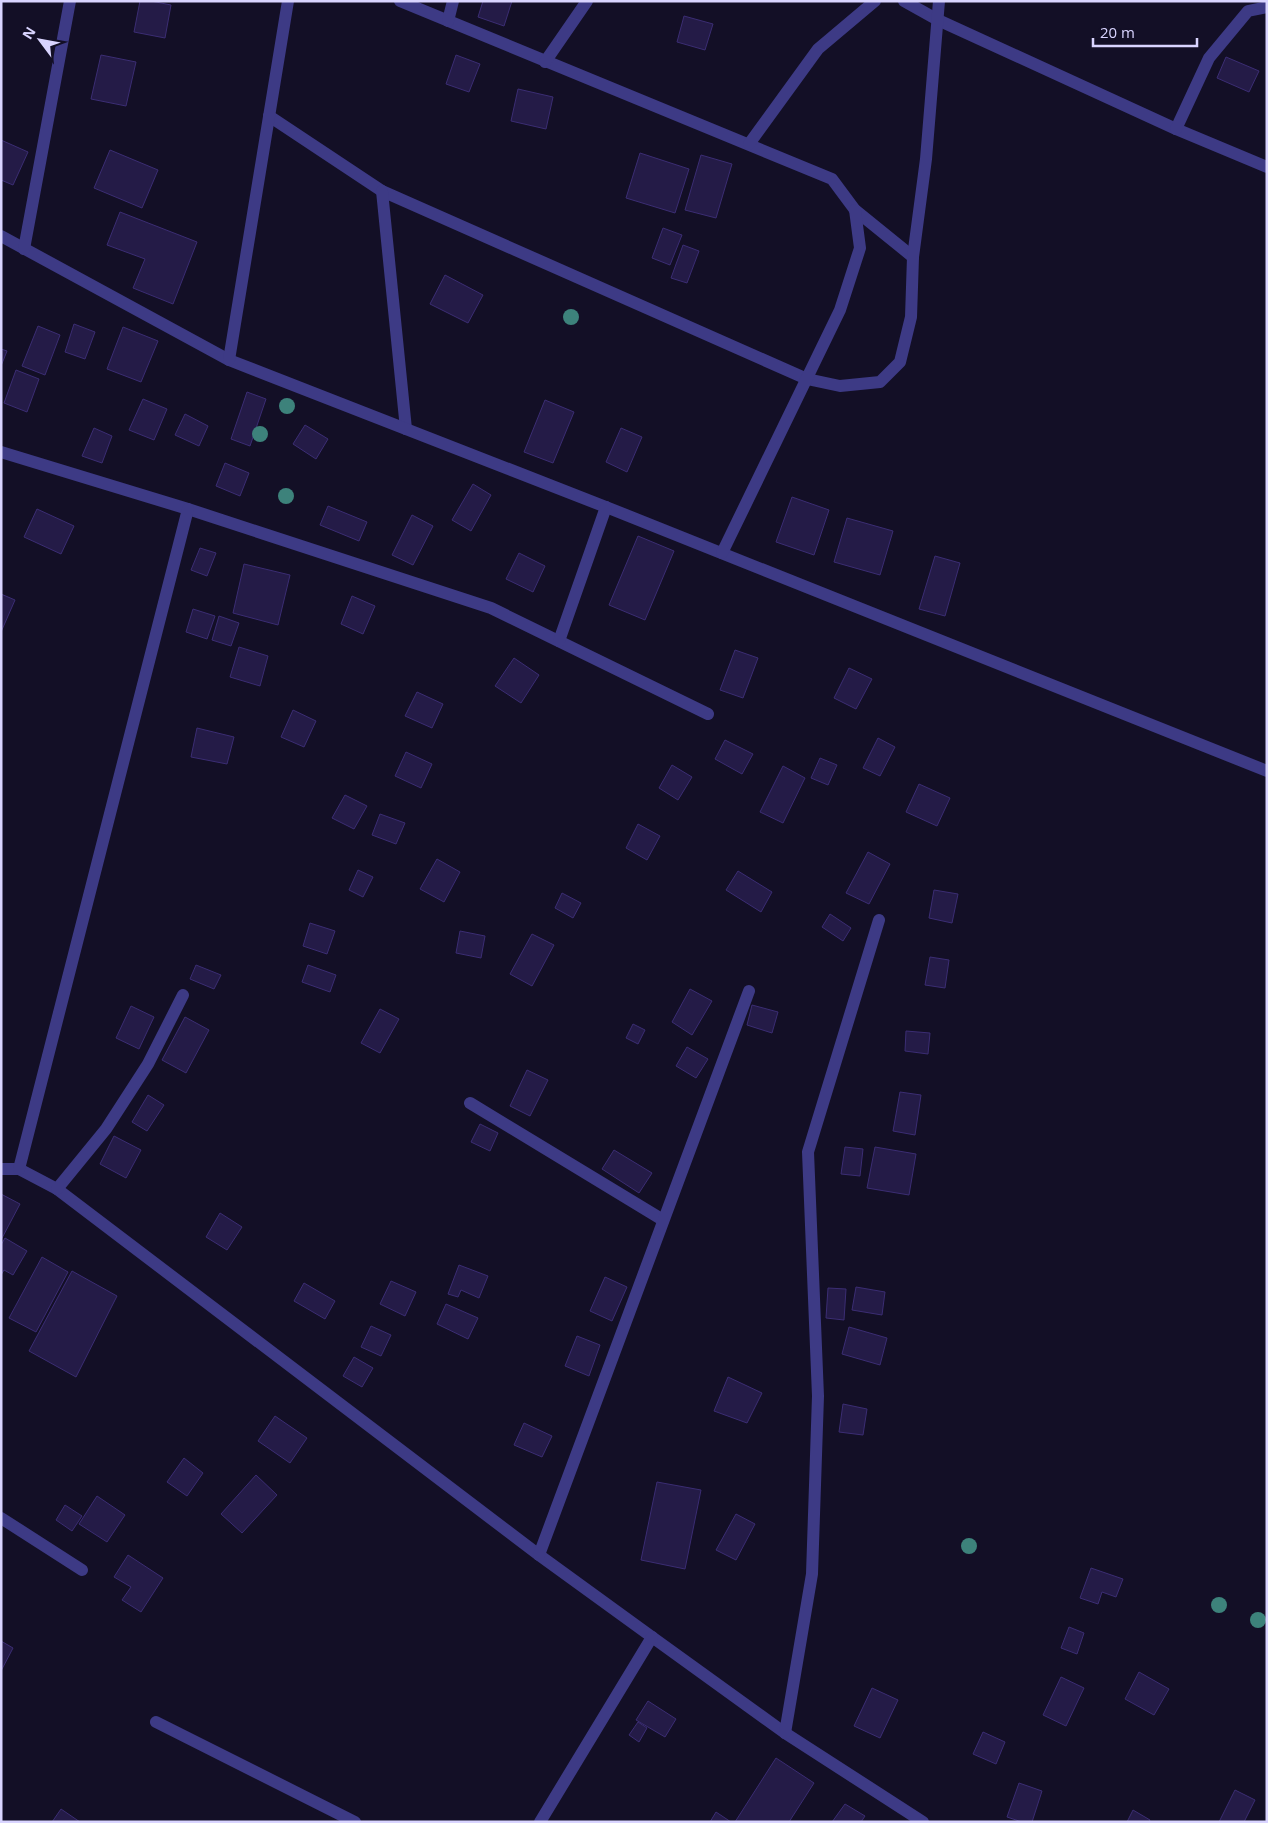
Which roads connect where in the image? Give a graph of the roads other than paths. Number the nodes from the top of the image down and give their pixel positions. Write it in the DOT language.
graph roads {
  1 [pos="70,1"];
  2 [pos="288,1"];
  3 [pos="400,1"];
  4 [pos="454,1"];
  5 [pos="587,1"];
  6 [pos="874,1"];
  7 [pos="904,1"];
  8 [pos="939,1"];
  9 [pos="1267,7"];
  10 [pos="938,20"];
  11 [pos="448,21"];
  12 [pos="545,62"];
  13 [pos="269,116"];
  14 [pos="1176,129"];
  15 [pos="749,144"];
  16 [pos="1267,167"];
  17 [pos="382,191"];
  18 [pos="856,210"];
  19 [pos="1,236"];
  20 [pos="24,249"];
  21 [pos="913,257"];
  22 [pos="229,360"];
  23 [pos="807,379"];
  24 [pos="406,429"];
  25 [pos="1,452"];
  26 [pos="606,507"];
  27 [pos="188,509"];
  28 [pos="722,553"];
  29 [pos="559,641"];
  30 [pos="708,714"];
  31 [pos="1267,771"];
  32 [pos="879,920"];
  33 [pos="749,991"];
  34 [pos="183,995"];
  35 [pos="470,1103"];
  36 [pos="1,1169"];
  37 [pos="18,1169"];
  38 [pos="57,1189"];
  39 [pos="662,1220"];
  40 [pos="1,1518"];
  41 [pos="539,1554"];
  42 [pos="82,1570"];
  43 [pos="652,1637"];
  44 [pos="156,1722"];
  45 [pos="785,1733"];
  46 [pos="355,1822"];
  47 [pos="540,1822"];
  48 [pos="923,1822"];
  1 -- 20 [label="street"];
  2 -- 13 [label="street"];
  3 -- 11 [label="street"];
  4 -- 11 [label="street"];
  5 -- 12 [label="street"];
  6 -- 15 [label="street"];
  7 -- 10 [label="street"];
  8 -- 10 [label="street"];
  9 -- 14 [label="street"];
  10 -- 14 [label="street"];
  10 -- 21 [label="street"];
  11 -- 12 [label="street"];
  12 -- 15 [label="street"];
  13 -- 17 [label="street"];
  13 -- 22 [label="street"];
  14 -- 16 [label="street"];
  15 -- 18 [label="street"];
  17 -- 23 [label="street"];
  17 -- 24 [label="street"];
  18 -- 21 [label="street"];
  18 -- 23 [label="street"];
  19 -- 20 [label="street"];
  20 -- 22 [label="street"];
  21 -- 23 [label="street"];
  22 -- 24 [label="street"];
  23 -- 28 [label="street"];
  24 -- 26 [label="street"];
  25 -- 27 [label="street"];
  26 -- 28 [label="street"];
  26 -- 29 [label="street"];
  27 -- 29 [label="street"];
  27 -- 37 [label="street"];
  28 -- 31 [label="street"];
  29 -- 30 [label="street"];
  32 -- 45 [label="street"];
  33 -- 39 [label="street"];
  34 -- 38 [label="street"];
  35 -- 39 [label="street"];
  36 -- 37 [label="street"];
  37 -- 38 [label="street"];
  38 -- 41 [label="street"];
  39 -- 41 [label="street"];
  40 -- 42 [label="street"];
  41 -- 43 [label="street"];
  43 -- 45 [label="street"];
  43 -- 47 [label="street"];
  44 -- 46 [label="street"];
  45 -- 48 [label="street"];
}
